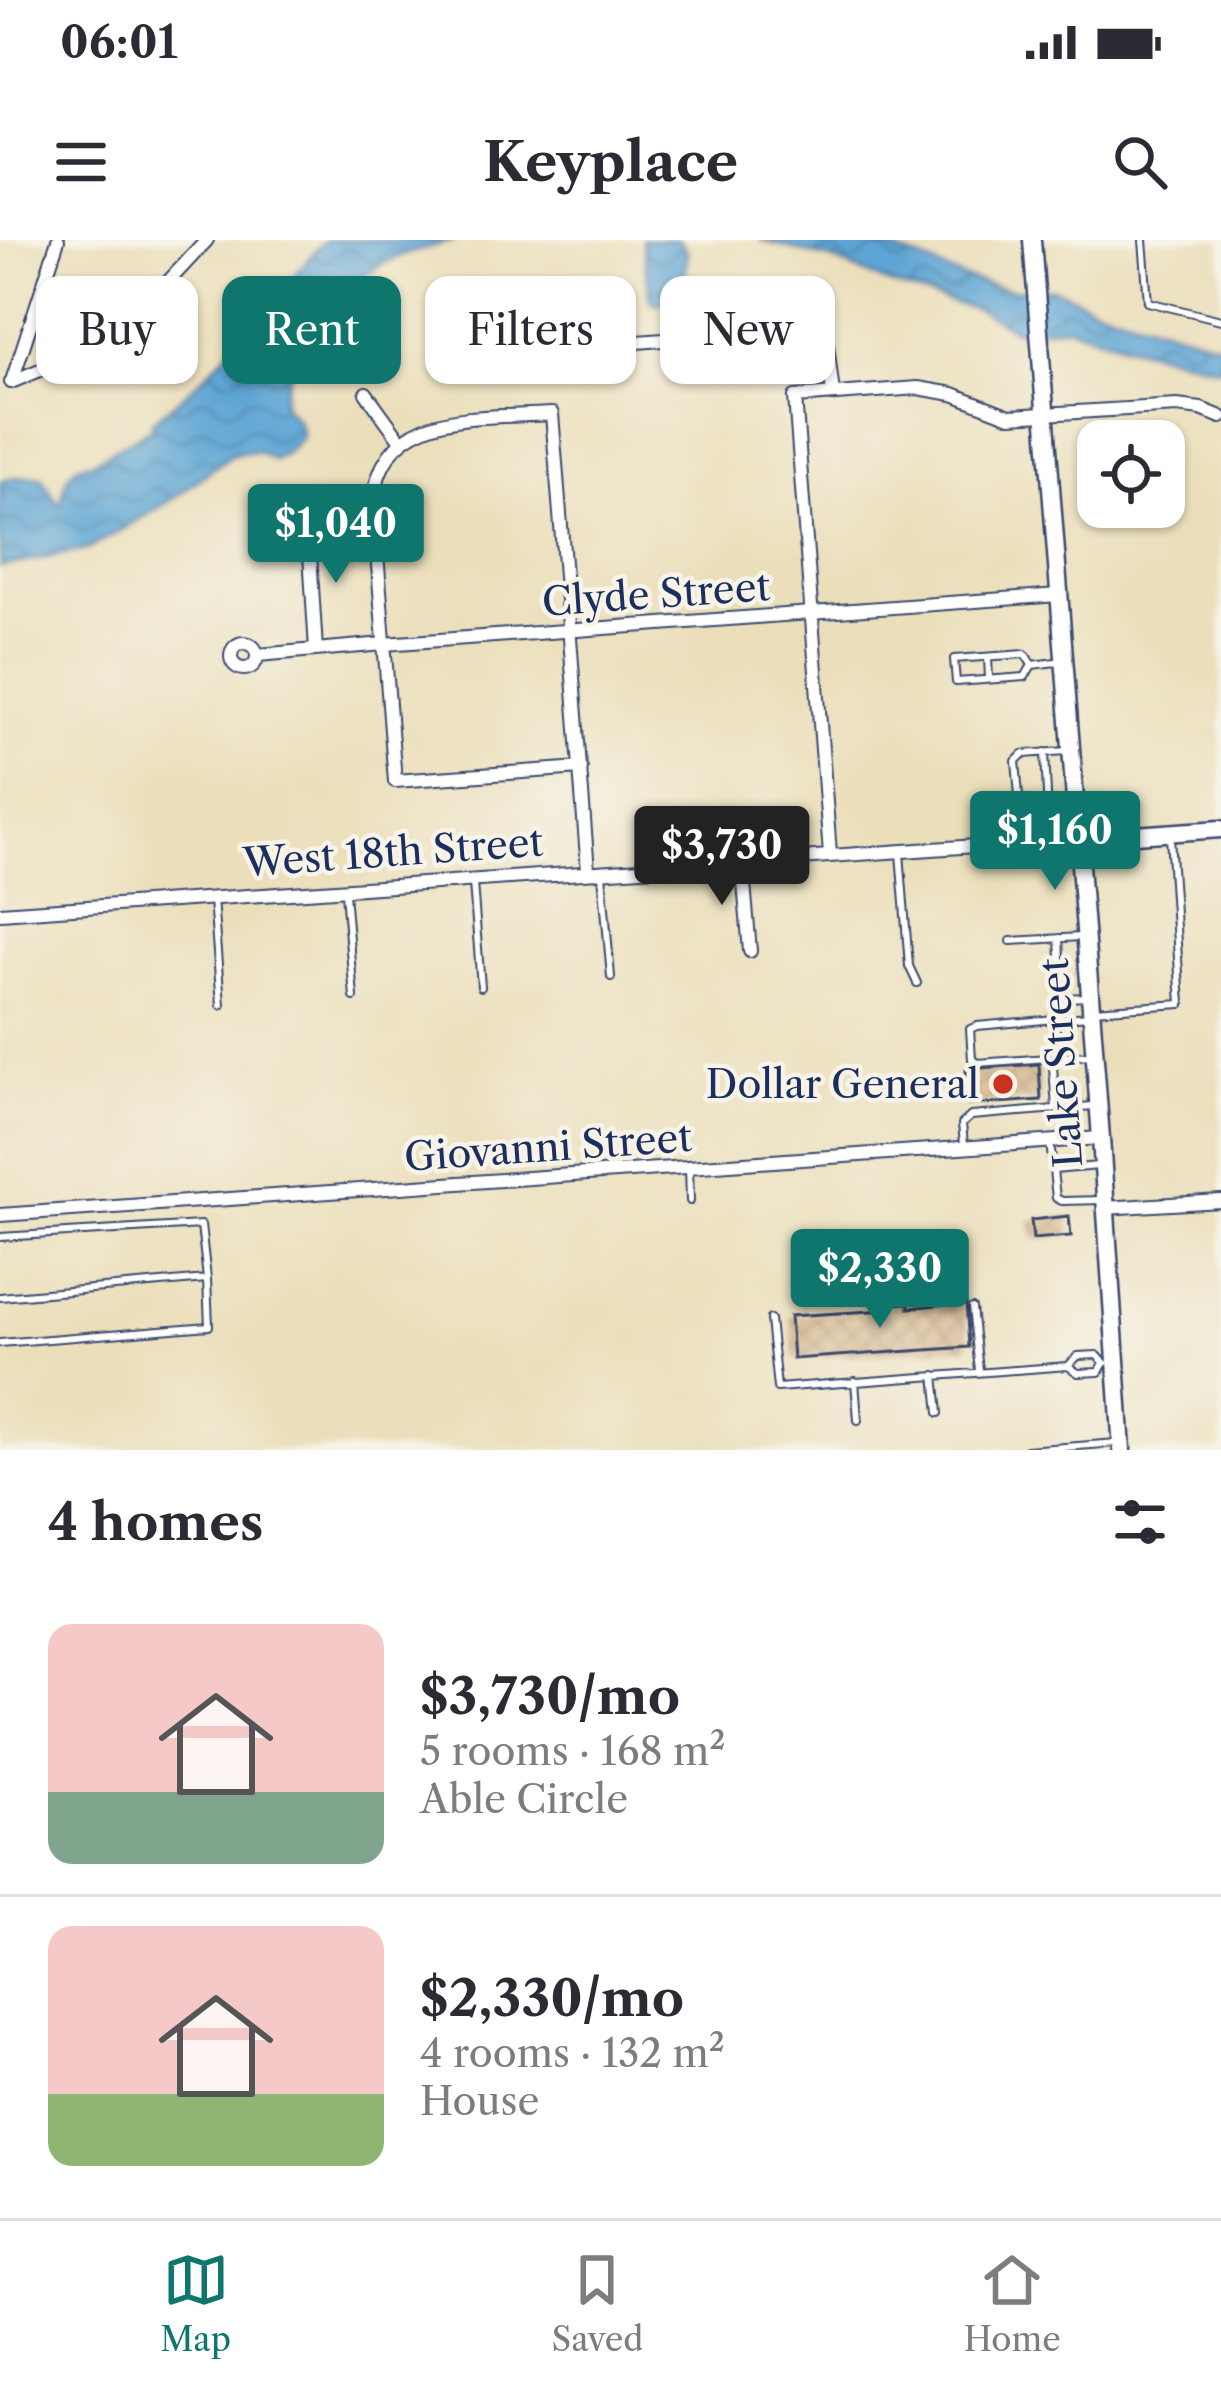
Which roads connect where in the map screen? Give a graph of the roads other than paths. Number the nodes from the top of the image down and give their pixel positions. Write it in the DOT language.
graph roads {
  1 [pos="58,240"];
  2 [pos="207,240"];
  3 [pos="1032,240"];
  4 [pos="1143,240"];
  5 [pos="1221,320"];
  6 [pos="590,346"];
  7 [pos="832,384"];
  8 [pos="366,393"];
  9 [pos="833,394"];
  10 [pos="1044,416"];
  11 [pos="1221,417"];
  12 [pos="401,441"];
  13 [pos="376,540"];
  14 [pos="336,541"];
  15 [pos="310,554"];
  16 [pos="1059,595"];
  17 [pos="812,614"];
  18 [pos="570,631"];
  19 [pos="383,644"];
  20 [pos="316,650"];
  21 [pos="258,655"];
  22 [pos="988,657"];
  23 [pos="1064,662"];
  24 [pos="1032,664"];
  25 [pos="989,679"];
  26 [pos="1071,751"];
  27 [pos="1045,752"];
  28 [pos="581,768"];
  29 [pos="1021,822"];
  30 [pos="1221,829"];
  31 [pos="1170,833"];
  32 [pos="1077,839"];
  33 [pos="1023,842"];
  34 [pos="899,850"];
  35 [pos="830,854"];
  36 [pos="742,861"];
  37 [pos="595,871"];
  38 [pos="472,880"];
  39 [pos="345,889"];
  40 [pos="212,898"];
  41 [pos="0,913"];
  42 [pos="1085,937"];
  43 [pos="1058,938"];
  44 [pos="1010,941"];
  45 [pos="750,951"];
  46 [pos="610,977"];
  47 [pos="917,983"];
  48 [pos="482,987"];
  49 [pos="354,997"];
  50 [pos="221,1005"];
  51 [pos="1091,1008"];
  52 [pos="1055,1019"];
  53 [pos="1094,1054"];
  54 [pos="1058,1057"];
  55 [pos="1053,1067"];
  56 [pos="1098,1106"];
  57 [pos="1056,1109"];
  58 [pos="1101,1138"];
  59 [pos="1050,1142"];
  60 [pos="964,1148"];
  61 [pos="1102,1166"];
  62 [pos="688,1167"];
  63 [pos="1053,1170"];
  64 [pos="1221,1201"];
  65 [pos="690,1202"];
  66 [pos="1104,1204"];
  67 [pos="0,1216"];
  68 [pos="0,1237"];
  69 [pos="207,1279"];
  70 [pos="0,1297"];
  71 [pos="972,1308"];
  72 [pos="770,1319"];
  73 [pos="0,1343"];
  74 [pos="1109,1363"];
  75 [pos="1068,1366"];
  76 [pos="979,1371"];
  77 [pos="935,1375"];
  78 [pos="855,1381"];
  79 [pos="939,1413"];
  80 [pos="858,1420"];
  81 [pos="1121,1446"];
  82 [pos="1093,1448"];
  83 [pos="1026,1450"];
  1 -- 2 [label="street"];
  3 -- 10 [label="street, Lake Street"];
  4 -- 5 [label="lane"];
  6 -- 6 [label="street"];
  7 -- 9 [label="street"];
  8 -- 12 [label="street"];
  9 -- 10 [label="street"];
  9 -- 17 [label="street"];
  10 -- 11 [label="street"];
  10 -- 16 [label="street, Lake Street"];
  12 -- 13 [label="street"];
  12 -- 18 [label="street"];
  13 -- 14 [label="street"];
  13 -- 19 [label="street"];
  14 -- 15 [label="street"];
  14 -- 15 [label="street"];
  15 -- 20 [label="street"];
  16 -- 17 [label="street, Clyde Street"];
  16 -- 23 [label="street, Lake Street"];
  17 -- 18 [label="street, Clyde Street"];
  17 -- 35 [label="street"];
  18 -- 19 [label="street, Clyde Street"];
  18 -- 28 [label="street"];
  19 -- 20 [label="street, Clyde Street"];
  19 -- 28 [label="street"];
  20 -- 21 [label="street, Clyde Street"];
  22 -- 24 [label="lane"];
  22 -- 25 [label="lane"];
  22 -- 25 [label="lane"];
  23 -- 24 [label="lane"];
  23 -- 26 [label="street, Lake Street"];
  24 -- 25 [label="lane"];
  26 -- 27 [label="lane"];
  26 -- 32 [label="street, Lake Street"];
  27 -- 29 [label="lane"];
  27 -- 29 [label="lane"];
  28 -- 37 [label="street"];
  29 -- 33 [label="lane"];
  30 -- 31 [label="street, West 18th Street"];
  31 -- 32 [label="street, West 18th Street"];
  31 -- 51 [label="lane"];
  32 -- 33 [label="street, West 18th Street"];
  32 -- 42 [label="street, Lake Street"];
  33 -- 34 [label="street, West 18th Street"];
  34 -- 35 [label="street, West 18th Street"];
  34 -- 47 [label="lane"];
  35 -- 36 [label="street, West 18th Street"];
  36 -- 37 [label="street, West 18th Street"];
  36 -- 45 [label="street"];
  37 -- 38 [label="street, West 18th Street"];
  37 -- 46 [label="lane"];
  38 -- 39 [label="street, West 18th Street"];
  38 -- 48 [label="lane"];
  39 -- 40 [label="street, West 18th Street"];
  39 -- 49 [label="lane"];
  40 -- 41 [label="street, West 18th Street"];
  40 -- 50 [label="lane"];
  42 -- 43 [label="lane"];
  42 -- 51 [label="street, Lake Street"];
  43 -- 44 [label="lane"];
  43 -- 51 [label="lane"];
  51 -- 52 [label="lane"];
  51 -- 53 [label="street, Lake Street"];
  52 -- 54 [label="lane"];
  52 -- 54 [label="lane"];
  53 -- 54 [label="lane"];
  53 -- 56 [label="street, Lake Street"];
  55 -- 57 [label="lane"];
  56 -- 57 [label="lane"];
  56 -- 58 [label="street, Lake Street"];
  57 -- 60 [label="lane"];
  58 -- 59 [label="street, Giovanni Street"];
  58 -- 61 [label="street, Lake Street"];
  59 -- 60 [label="street, Giovanni Street"];
  59 -- 63 [label="lane"];
  60 -- 62 [label="street, Giovanni Street"];
  61 -- 63 [label="lane"];
  61 -- 66 [label="street, Lake Street"];
  62 -- 65 [label="lane"];
  62 -- 67 [label="street, Giovanni Street"];
  63 -- 66 [label="lane"];
  64 -- 66 [label="street"];
  66 -- 74 [label="street, Lake Street"];
  68 -- 69 [label="lane"];
  69 -- 70 [label="lane"];
  69 -- 73 [label="lane"];
  71 -- 76 [label="lane"];
  72 -- 78 [label="lane"];
  74 -- 75 [label="lane"];
  74 -- 75 [label="lane"];
  74 -- 81 [label="street, Lake Street"];
  75 -- 76 [label="lane"];
  76 -- 77 [label="lane"];
  77 -- 78 [label="lane"];
  77 -- 79 [label="lane"];
  78 -- 80 [label="lane"];
  81 -- 82 [label="lane"];
  82 -- 83 [label="lane"];
}
